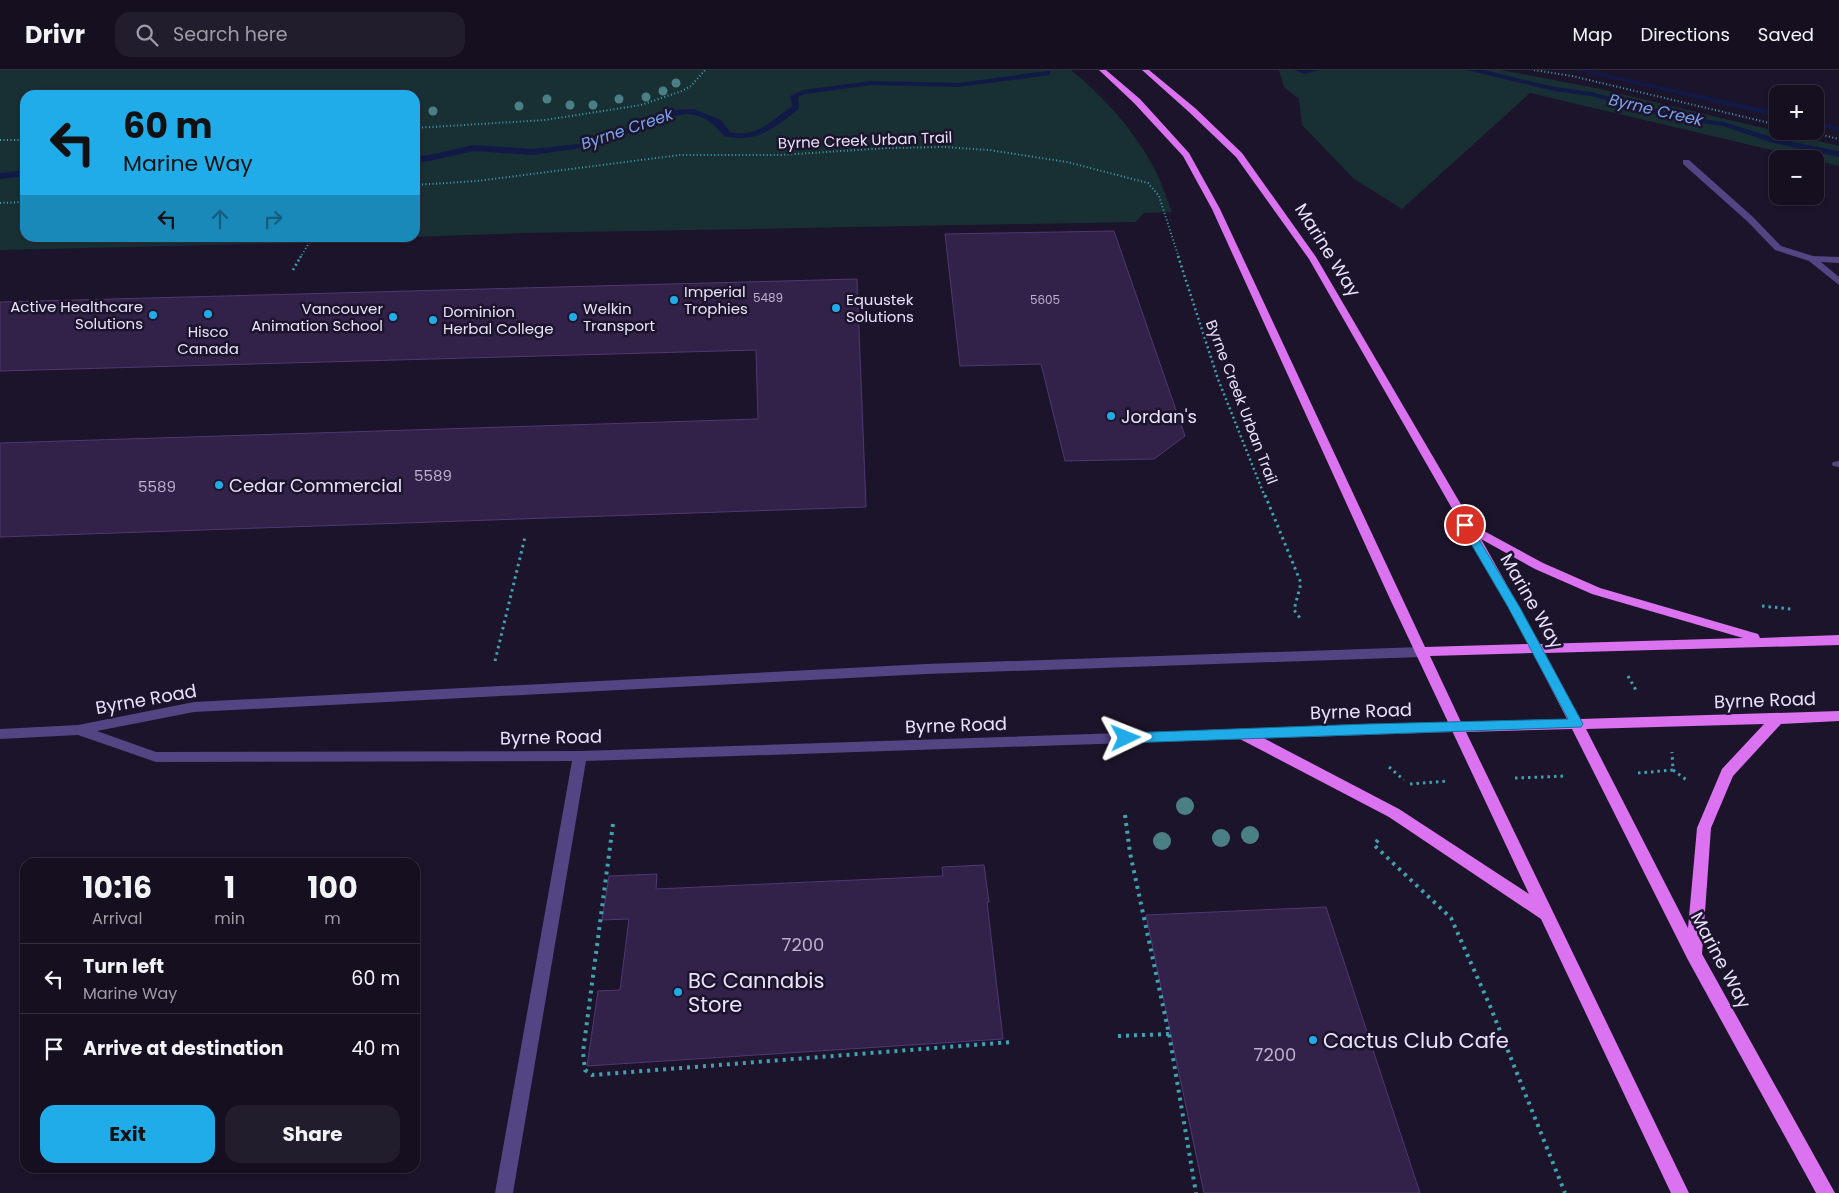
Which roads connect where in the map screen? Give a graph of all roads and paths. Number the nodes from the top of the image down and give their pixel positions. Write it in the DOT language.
graph roads {
  1 [pos="705,70"];
  2 [pos="1102,70"];
  3 [pos="1145,70"];
  4 [pos="1534,70"];
  5 [pos="1769,123"];
  6 [pos="420,128"];
  7 [pos="1824,135"];
  8 [pos="1839,139"];
  9 [pos="0,140"];
  10 [pos="20,140"];
  11 [pos="1686,162"];
  12 [pos="420,185"];
  13 [pos="20,202"];
  14 [pos="0,203"];
  15 [pos="310,242"];
  16 [pos="1812,259"];
  17 [pos="1839,260"];
  18 [pos="293,270"];
  19 [pos="1839,282"];
  20 [pos="1465,525"];
  21 [pos="525,537"];
  22 [pos="1300,618"];
  23 [pos="1766,640"];
  24 [pos="1839,640"];
  25 [pos="1609,646"];
  26 [pos="1536,648"];
  27 [pos="1421,652"];
  28 [pos="495,661"];
  29 [pos="1839,716"];
  30 [pos="1777,719"];
  31 [pos="1656,722"];
  32 [pos="1577,724"];
  33 [pos="1457,726"];
  34 [pos="78,730"];
  35 [pos="0,734"];
  36 [pos="1243,734"];
  37 [pos="580,756"];
  38 [pos="1389,767"];
  39 [pos="1672,770"];
  40 [pos="1603,774"];
  41 [pos="1482,780"];
  42 [pos="1688,781"];
  43 [pos="1125,815"];
  44 [pos="613,824"];
  45 [pos="1379,838"];
  46 [pos="1548,915"];
  47 [pos="1694,954"];
  48 [pos="1169,1034"];
  49 [pos="1118,1036"];
  50 [pos="1011,1042"];
  51 [pos="504,1193"];
  52 [pos="1196,1193"];
  53 [pos="1565,1193"];
  54 [pos="1680,1193"];
  55 [pos="1826,1193"];
  1 -- 6 [label="path"];
  2 -- 27 [label="main road"];
  3 -- 20 [label="main road, Marine Way"];
  4 -- 5 [label="path"];
  7 -- 8 [label="path"];
  9 -- 10 [label="path"];
  11 -- 16 [label="street"];
  12 -- 22 [label="path, Byrne Creek Urban Trail"];
  13 -- 14 [label="path"];
  15 -- 18 [label="path"];
  16 -- 17 [label="street"];
  16 -- 19 [label="street"];
  20 -- 23 [label="main road"];
  20 -- 26 [label="main road, Marine Way"];
  21 -- 28 [label="path"];
  23 -- 24 [label="main road, Byrne Road"];
  23 -- 25 [label="main road, Byrne Road"];
  25 -- 26 [label="main road, Byrne Road"];
  25 -- 31 [label="path"];
  26 -- 27 [label="main road, Byrne Road"];
  26 -- 32 [label="main road, Marine Way"];
  27 -- 33 [label="main road"];
  27 -- 34 [label="street, Byrne Road"];
  29 -- 30 [label="main road, Byrne Road"];
  30 -- 31 [label="main road, Byrne Road"];
  30 -- 47 [label="main road"];
  31 -- 32 [label="main road, Byrne Road"];
  31 -- 39 [label="path"];
  32 -- 33 [label="main road, Byrne Road"];
  32 -- 40 [label="main road, Marine Way"];
  33 -- 36 [label="street, Byrne Road"];
  33 -- 41 [label="main road"];
  34 -- 35 [label="street, Byrne Road"];
  34 -- 37 [label="street, Byrne Road"];
  36 -- 37 [label="street, Byrne Road"];
  36 -- 46 [label="main road"];
  37 -- 51 [label="street"];
  38 -- 41 [label="path"];
  39 -- 40 [label="path"];
  39 -- 42 [label="path"];
  40 -- 41 [label="path"];
  40 -- 47 [label="main road, Marine Way"];
  41 -- 46 [label="main road"];
  43 -- 48 [label="path"];
  44 -- 50 [label="path"];
  45 -- 53 [label="path"];
  46 -- 54 [label="main road"];
  47 -- 55 [label="main road, Marine Way"];
  48 -- 49 [label="path"];
  48 -- 52 [label="path"];
}
